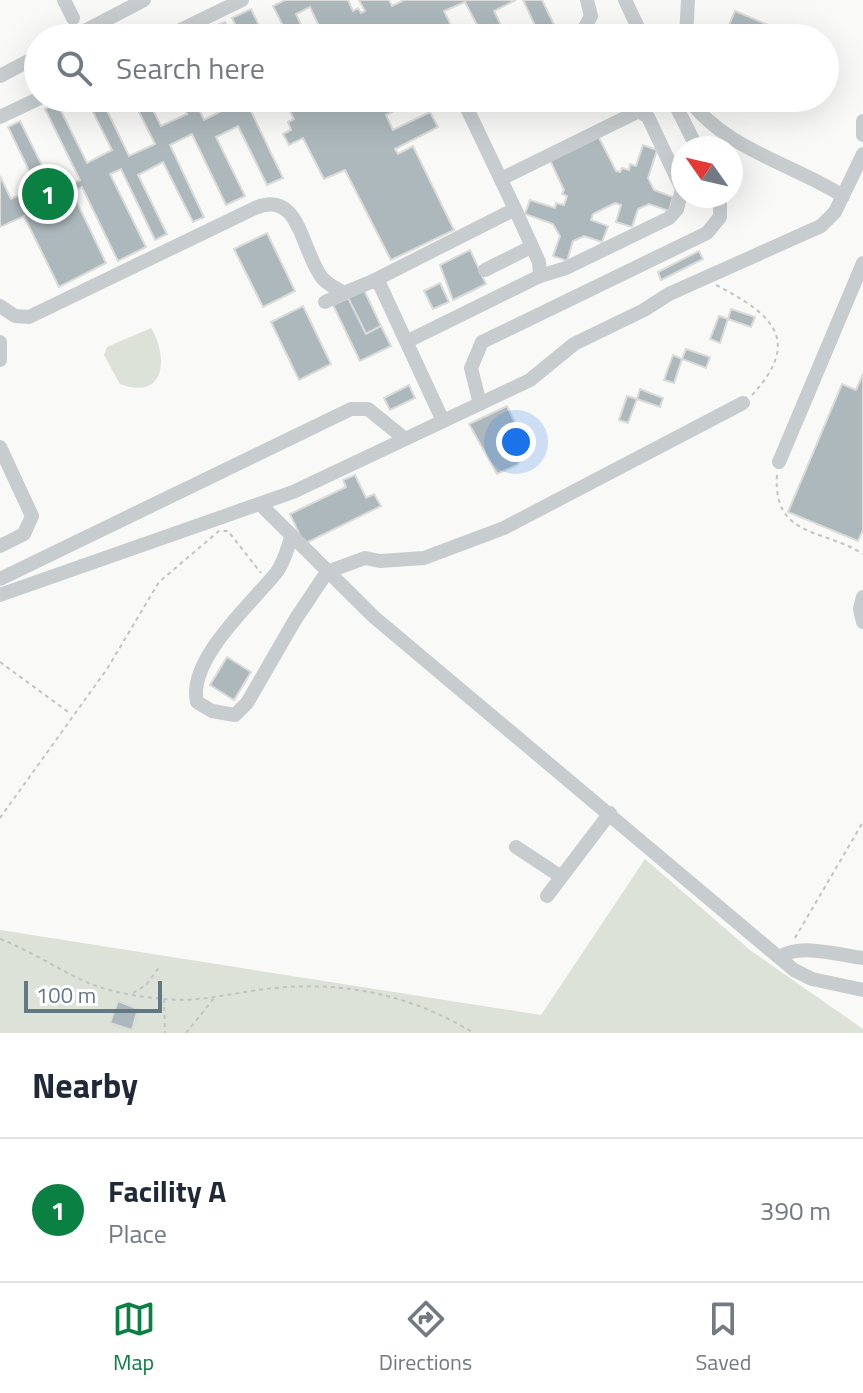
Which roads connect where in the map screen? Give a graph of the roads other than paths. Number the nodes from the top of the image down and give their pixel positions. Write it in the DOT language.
graph roads {
  1 [pos="64,0"];
  2 [pos="144,0"];
  3 [pos="242,0"];
  4 [pos="587,0"];
  5 [pos="625,0"];
  6 [pos="688,0"];
  7 [pos="73,18"];
  8 [pos="98,24"];
  9 [pos="193,24"];
  10 [pos="587,24"];
  11 [pos="636,24"];
  12 [pos="687,24"];
  13 [pos="24,63"];
  14 [pos="0,76"];
  15 [pos="24,106"];
  16 [pos="469,112"];
  17 [pos="637,112"];
  18 [pos="640,112"];
  19 [pos="679,112"];
  20 [pos="701,112"];
  21 [pos="0,117"];
  22 [pos="863,121"];
  23 [pos="863,135"];
  24 [pos="691,136"];
  25 [pos="863,154"];
  26 [pos="501,179"];
  27 [pos="843,196"];
  28 [pos="720,208"];
  29 [pos="515,209"];
  30 [pos="531,247"];
  31 [pos="863,263"];
  32 [pos="485,270"];
  33 [pos="540,276"];
  34 [pos="373,281"];
  35 [pos="344,293"];
  36 [pos="325,302"];
  37 [pos="0,306"];
  38 [pos="408,341"];
  39 [pos="0,342"];
  40 [pos="0,360"];
  41 [pos="743,403"];
  42 [pos="480,404"];
  43 [pos="443,421"];
  44 [pos="405,439"];
  45 [pos="0,447"];
  46 [pos="779,462"];
  47 [pos="261,505"];
  48 [pos="291,538"];
  49 [pos="0,546"];
  50 [pos="327,572"];
  51 [pos="0,579"];
  52 [pos="0,595"];
  53 [pos="863,597"];
  54 [pos="863,622"];
  55 [pos="610,813"];
  56 [pos="516,847"];
  57 [pos="560,876"];
  58 [pos="547,896"];
  59 [pos="784,955"];
  60 [pos="863,958"];
  61 [pos="863,990"];
  1 -- 7 [label="lane"];
  2 -- 8 [label="lane"];
  3 -- 9 [label="lane"];
  4 -- 10 [label="lane"];
  5 -- 11 [label="lane"];
  6 -- 12 [label="lane"];
  13 -- 14 [label="lane"];
  15 -- 21 [label="lane"];
  16 -- 26 [label="lane"];
  17 -- 26 [label="lane"];
  18 -- 33 [label="lane"];
  19 -- 24 [label="lane"];
  20 -- 27 [label="lane"];
  22 -- 23 [label="lane"];
  25 -- 27 [label="lane"];
  26 -- 29 [label="lane"];
  27 -- 42 [label="lane"];
  28 -- 42 [label="lane"];
  29 -- 30 [label="lane"];
  29 -- 34 [label="lane"];
  30 -- 32 [label="lane"];
  30 -- 33 [label="lane"];
  31 -- 46 [label="lane"];
  33 -- 38 [label="lane"];
  34 -- 35 [label="lane"];
  34 -- 38 [label="lane"];
  35 -- 36 [label="lane"];
  35 -- 37 [label="lane"];
  38 -- 43 [label="lane"];
  39 -- 40 [label="lane"];
  41 -- 50 [label="lane"];
  42 -- 43 [label="lane"];
  43 -- 44 [label="lane"];
  44 -- 47 [label="lane"];
  44 -- 51 [label="lane"];
  45 -- 49 [label="lane"];
  47 -- 48 [label="lane"];
  47 -- 52 [label="lane"];
  48 -- 50 [label="lane"];
  48 -- 50 [label="lane"];
  50 -- 55 [label="lane"];
  53 -- 54 [label="lane"];
  55 -- 57 [label="lane"];
  55 -- 59 [label="lane"];
  56 -- 57 [label="lane"];
  57 -- 58 [label="lane"];
  59 -- 60 [label="lane"];
  59 -- 61 [label="lane"];
}
